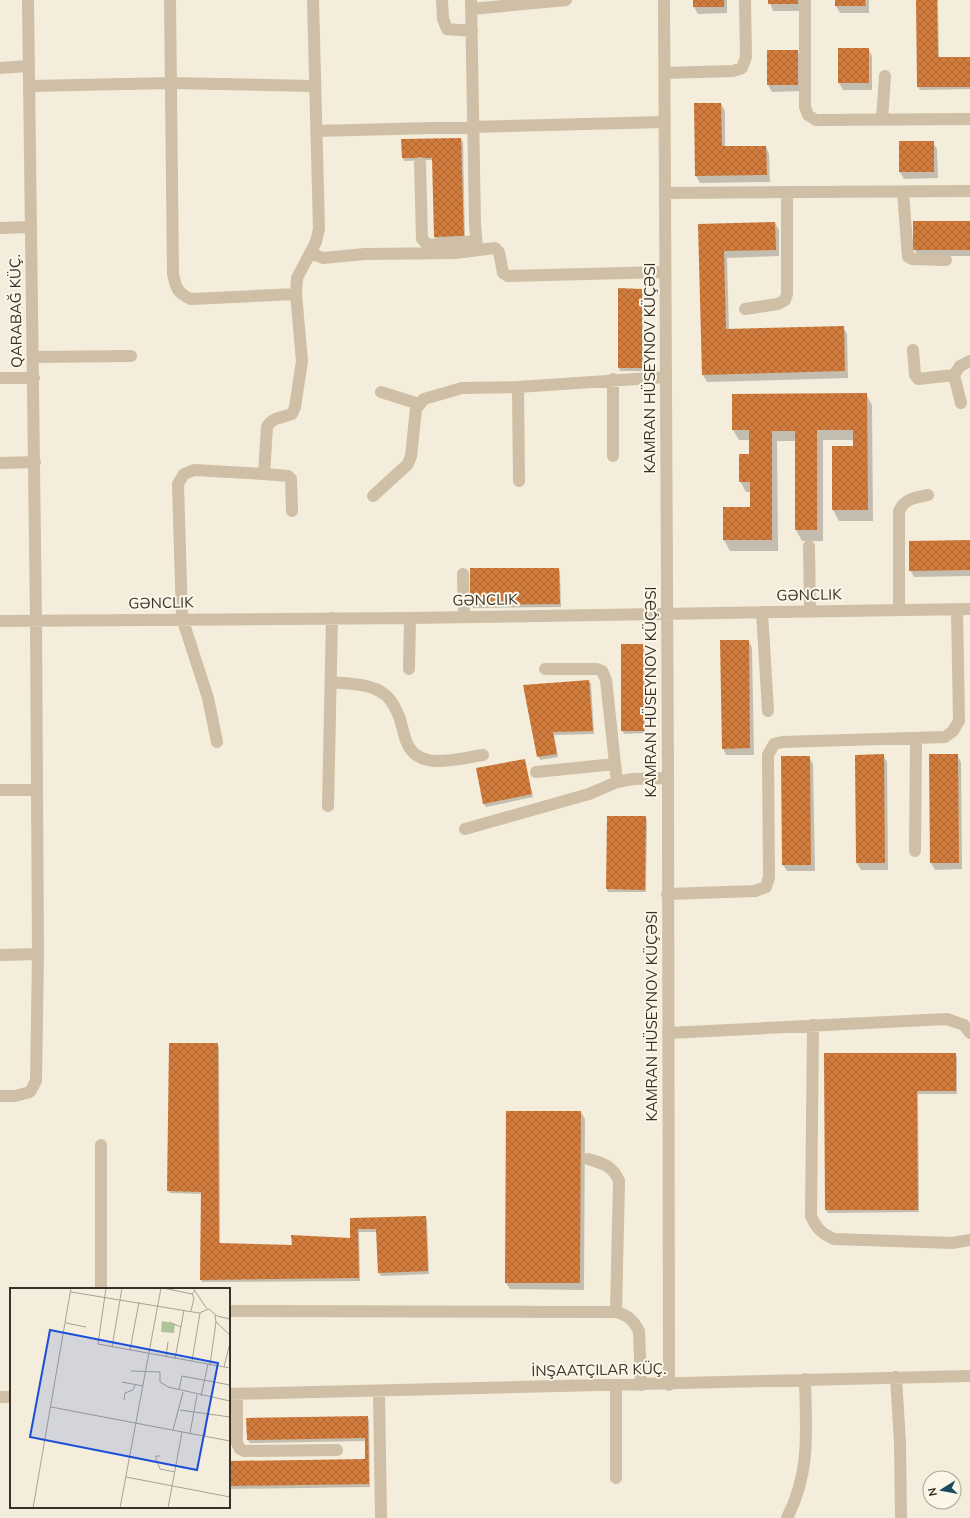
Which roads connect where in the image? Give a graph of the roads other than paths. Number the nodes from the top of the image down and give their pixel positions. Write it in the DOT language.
graph roads {
  1 [pos="28,0"];
  2 [pos="170,0"];
  3 [pos="313,0"];
  4 [pos="442,0"];
  5 [pos="566,0"];
  6 [pos="664,0"];
  7 [pos="745,0"];
  8 [pos="805,0"];
  9 [pos="472,4"];
  10 [pos="472,31"];
  11 [pos="28,66"];
  12 [pos="0,68"];
  13 [pos="664,73"];
  14 [pos="885,76"];
  15 [pos="172,84"];
  16 [pos="30,86"];
  17 [pos="314,86"];
  18 [pos="882,119"];
  19 [pos="970,119"];
  20 [pos="664,122"];
  21 [pos="473,126"];
  22 [pos="316,131"];
  23 [pos="420,163"];
  24 [pos="970,191"];
  25 [pos="665,192"];
  26 [pos="787,192"];
  27 [pos="903,192"];
  28 [pos="30,227"];
  29 [pos="0,228"];
  30 [pos="477,245"];
  31 [pos="310,253"];
  32 [pos="946,260"];
  33 [pos="665,272"];
  34 [pos="296,294"];
  35 [pos="745,309"];
  36 [pos="913,350"];
  37 [pos="131,356"];
  38 [pos="34,357"];
  39 [pos="970,361"];
  40 [pos="954,375"];
  41 [pos="666,377"];
  42 [pos="0,378"];
  43 [pos="34,378"];
  44 [pos="613,379"];
  45 [pos="518,387"];
  46 [pos="381,392"];
  47 [pos="961,403"];
  48 [pos="419,404"];
  49 [pos="613,456"];
  50 [pos="35,462"];
  51 [pos="0,463"];
  52 [pos="264,474"];
  53 [pos="519,481"];
  54 [pos="928,495"];
  55 [pos="373,496"];
  56 [pos="292,511"];
  57 [pos="809,546"];
  58 [pos="463,574"];
  59 [pos="957,609"];
  60 [pos="970,609"];
  61 [pos="899,610"];
  62 [pos="810,611"];
  63 [pos="667,612"];
  64 [pos="762,612"];
  65 [pos="464,617"];
  66 [pos="182,618"];
  67 [pos="332,618"];
  68 [pos="410,618"];
  69 [pos="36,620"];
  70 [pos="0,621"];
  71 [pos="409,669"];
  72 [pos="545,669"];
  73 [pos="331,682"];
  74 [pos="768,711"];
  75 [pos="916,739"];
  76 [pos="217,742"];
  77 [pos="482,755"];
  78 [pos="615,764"];
  79 [pos="536,772"];
  80 [pos="668,778"];
  81 [pos="617,782"];
  82 [pos="0,790"];
  83 [pos="36,790"];
  84 [pos="328,806"];
  85 [pos="465,829"];
  86 [pos="915,851"];
  87 [pos="667,894"];
  88 [pos="38,954"];
  89 [pos="0,955"];
  90 [pos="814,1024"];
  91 [pos="668,1033"];
  92 [pos="970,1033"];
  93 [pos="0,1096"];
  94 [pos="101,1145"];
  95 [pos="588,1159"];
  96 [pos="970,1240"];
  97 [pos="101,1288"];
  98 [pos="230,1311"];
  99 [pos="616,1312"];
  100 [pos="970,1376"];
  101 [pos="896,1378"];
  102 [pos="805,1379"];
  103 [pos="641,1385"];
  104 [pos="668,1385"];
  105 [pos="616,1386"];
  106 [pos="378,1392"];
  107 [pos="233,1394"];
  108 [pos="337,1450"];
  109 [pos="616,1478"];
  110 [pos="381,1518"];
  111 [pos="787,1518"];
  112 [pos="901,1518"];
  1 -- 11 [label="street, QARABAĞ KÜÇ."];
  2 -- 15 [label="street"];
  3 -- 17 [label="street"];
  4 -- 10 [label="street"];
  5 -- 9 [label="street"];
  6 -- 13 [label="street, KAMRAN HÜSEYNOV KÜÇƏSI"];
  7 -- 13 [label="street"];
  8 -- 18 [label="street"];
  9 -- 10 [label="street"];
  10 -- 21 [label="street"];
  11 -- 12 [label="street"];
  11 -- 16 [label="street, QARABAĞ KÜÇ."];
  13 -- 20 [label="street, KAMRAN HÜSEYNOV KÜÇƏSI"];
  14 -- 18 [label="street"];
  15 -- 16 [label="street"];
  15 -- 17 [label="street"];
  15 -- 34 [label="street"];
  16 -- 28 [label="street, QARABAĞ KÜÇ."];
  17 -- 22 [label="street"];
  18 -- 19 [label="street"];
  20 -- 21 [label="street"];
  20 -- 25 [label="street, KAMRAN HÜSEYNOV KÜÇƏSI"];
  21 -- 22 [label="street"];
  21 -- 30 [label="street"];
  22 -- 31 [label="street"];
  23 -- 30 [label="street"];
  24 -- 27 [label="street"];
  25 -- 26 [label="street"];
  25 -- 33 [label="street, KAMRAN HÜSEYNOV KÜÇƏSI"];
  26 -- 27 [label="street"];
  26 -- 35 [label="street"];
  27 -- 32 [label="street"];
  28 -- 29 [label="street"];
  28 -- 38 [label="street, QARABAĞ KÜÇ."];
  30 -- 31 [label="street"];
  30 -- 33 [label="street"];
  31 -- 34 [label="street"];
  33 -- 41 [label="street, KAMRAN HÜSEYNOV KÜÇƏSI"];
  34 -- 52 [label="street"];
  36 -- 40 [label="street"];
  37 -- 38 [label="street"];
  38 -- 43 [label="street, QARABAĞ KÜÇ."];
  39 -- 40 [label="street"];
  40 -- 47 [label="street"];
  41 -- 44 [label="street"];
  41 -- 63 [label="street, KAMRAN HÜSEYNOV KÜÇƏSI"];
  42 -- 43 [label="street"];
  43 -- 50 [label="street, QARABAĞ KÜÇ."];
  44 -- 45 [label="street"];
  44 -- 49 [label="street"];
  45 -- 48 [label="street"];
  45 -- 53 [label="street"];
  46 -- 48 [label="street"];
  48 -- 55 [label="street"];
  50 -- 51 [label="street"];
  50 -- 69 [label="street, QARABAĞ KÜÇ."];
  52 -- 56 [label="street"];
  52 -- 66 [label="street"];
  54 -- 61 [label="street"];
  57 -- 62 [label="street"];
  58 -- 65 [label="street"];
  59 -- 60 [label="street, GƏNCLIK"];
  59 -- 61 [label="street, GƏNCLIK"];
  59 -- 75 [label="street"];
  61 -- 62 [label="street, GƏNCLIK"];
  62 -- 64 [label="street, GƏNCLIK"];
  63 -- 64 [label="street, GƏNCLIK"];
  63 -- 65 [label="street, GƏNCLIK"];
  63 -- 80 [label="street, KAMRAN HÜSEYNOV KÜÇƏSI"];
  64 -- 74 [label="street"];
  65 -- 68 [label="street, GƏNCLIK"];
  66 -- 67 [label="street, GƏNCLIK"];
  66 -- 69 [label="street, GƏNCLIK"];
  66 -- 76 [label="street"];
  67 -- 68 [label="street, GƏNCLIK"];
  67 -- 73 [label="street"];
  68 -- 71 [label="street"];
  69 -- 70 [label="street, GƏNCLIK"];
  69 -- 83 [label="street, QARABAĞ KÜÇ."];
  72 -- 78 [label="street"];
  73 -- 77 [label="street"];
  73 -- 84 [label="street"];
  75 -- 86 [label="street"];
  75 -- 87 [label="street"];
  78 -- 79 [label="street"];
  78 -- 81 [label="street"];
  80 -- 81 [label="street"];
  80 -- 87 [label="street, KAMRAN HÜSEYNOV KÜÇƏSI"];
  81 -- 85 [label="street"];
  82 -- 83 [label="street"];
  83 -- 88 [label="street, QARABAĞ KÜÇ."];
  87 -- 91 [label="street, KAMRAN HÜSEYNOV KÜÇƏSI"];
  88 -- 89 [label="street"];
  88 -- 93 [label="street, QARABAĞ KÜÇ."];
  90 -- 91 [label="street"];
  90 -- 92 [label="street"];
  90 -- 96 [label="street"];
  91 -- 104 [label="street, KAMRAN HÜSEYNOV KÜÇƏSI"];
  94 -- 97 [label="street"];
  95 -- 99 [label="street"];
  98 -- 99 [label="street"];
  99 -- 103 [label="street"];
  100 -- 101 [label="street"];
  101 -- 102 [label="street"];
  101 -- 112 [label="street"];
  102 -- 104 [label="street"];
  102 -- 111 [label="street"];
  103 -- 104 [label="street"];
  103 -- 105 [label="street"];
  105 -- 106 [label="street"];
  105 -- 109 [label="street"];
  106 -- 107 [label="street"];
  106 -- 110 [label="street"];
  107 -- 108 [label="street"];
}
